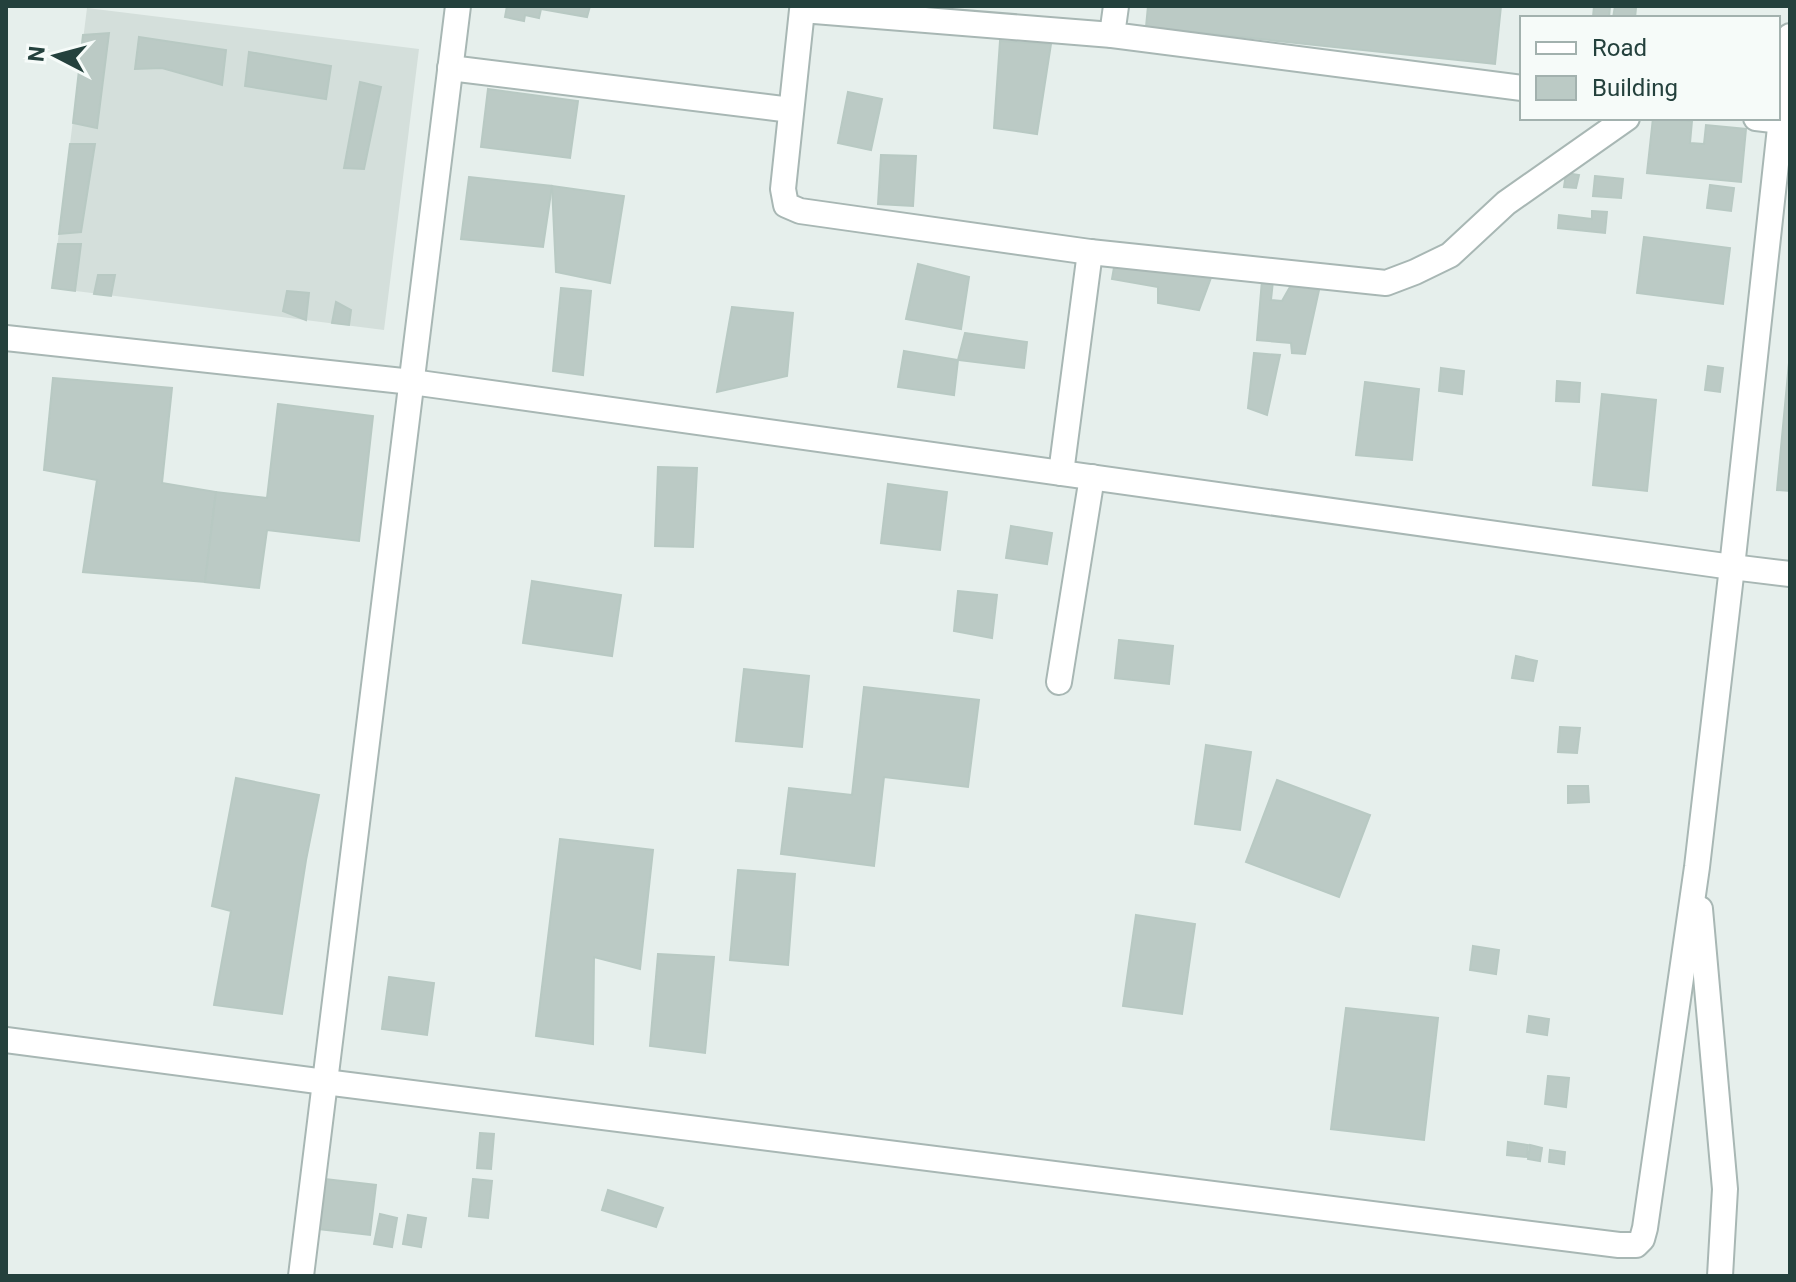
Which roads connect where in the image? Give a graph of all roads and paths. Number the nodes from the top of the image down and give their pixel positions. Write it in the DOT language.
graph roads {
  1 [pos="458,6"];
  2 [pos="1116,6"];
  3 [pos="1112,35"];
  4 [pos="1790,36"];
  5 [pos="450,68"];
  6 [pos="1520,88"];
  7 [pos="791,110"];
  8 [pos="1624,120"];
  9 [pos="1773,120"];
  10 [pos="1781,121"];
  11 [pos="1090,252"];
  12 [pos="6,338"];
  13 [pos="412,382"];
  14 [pos="1061,473"];
  15 [pos="1092,477"];
  16 [pos="1732,567"];
  17 [pos="1790,574"];
  18 [pos="1059,682"];
  19 [pos="1697,867"];
  20 [pos="6,1040"];
  21 [pos="325,1082"];
  22 [pos="301,1276"];
  23 [pos="1720,1276"];
  1 -- 5 [label="street"];
  2 -- 3 [label="street"];
  3 -- 6 [label="street"];
  3 -- 7 [label="street"];
  4 -- 10 [label="street"];
  5 -- 7 [label="street"];
  5 -- 13 [label="street"];
  7 -- 11 [label="street"];
  8 -- 11 [label="street"];
  9 -- 10 [label="street"];
  10 -- 16 [label="street"];
  11 -- 14 [label="street"];
  12 -- 13 [label="street"];
  13 -- 14 [label="street"];
  13 -- 21 [label="street"];
  14 -- 15 [label="street"];
  15 -- 16 [label="street"];
  15 -- 18 [label="street"];
  16 -- 17 [label="street"];
  16 -- 19 [label="street"];
  19 -- 21 [label="street"];
  19 -- 23 [label="street"];
  20 -- 21 [label="street"];
  21 -- 22 [label="street"];
}
